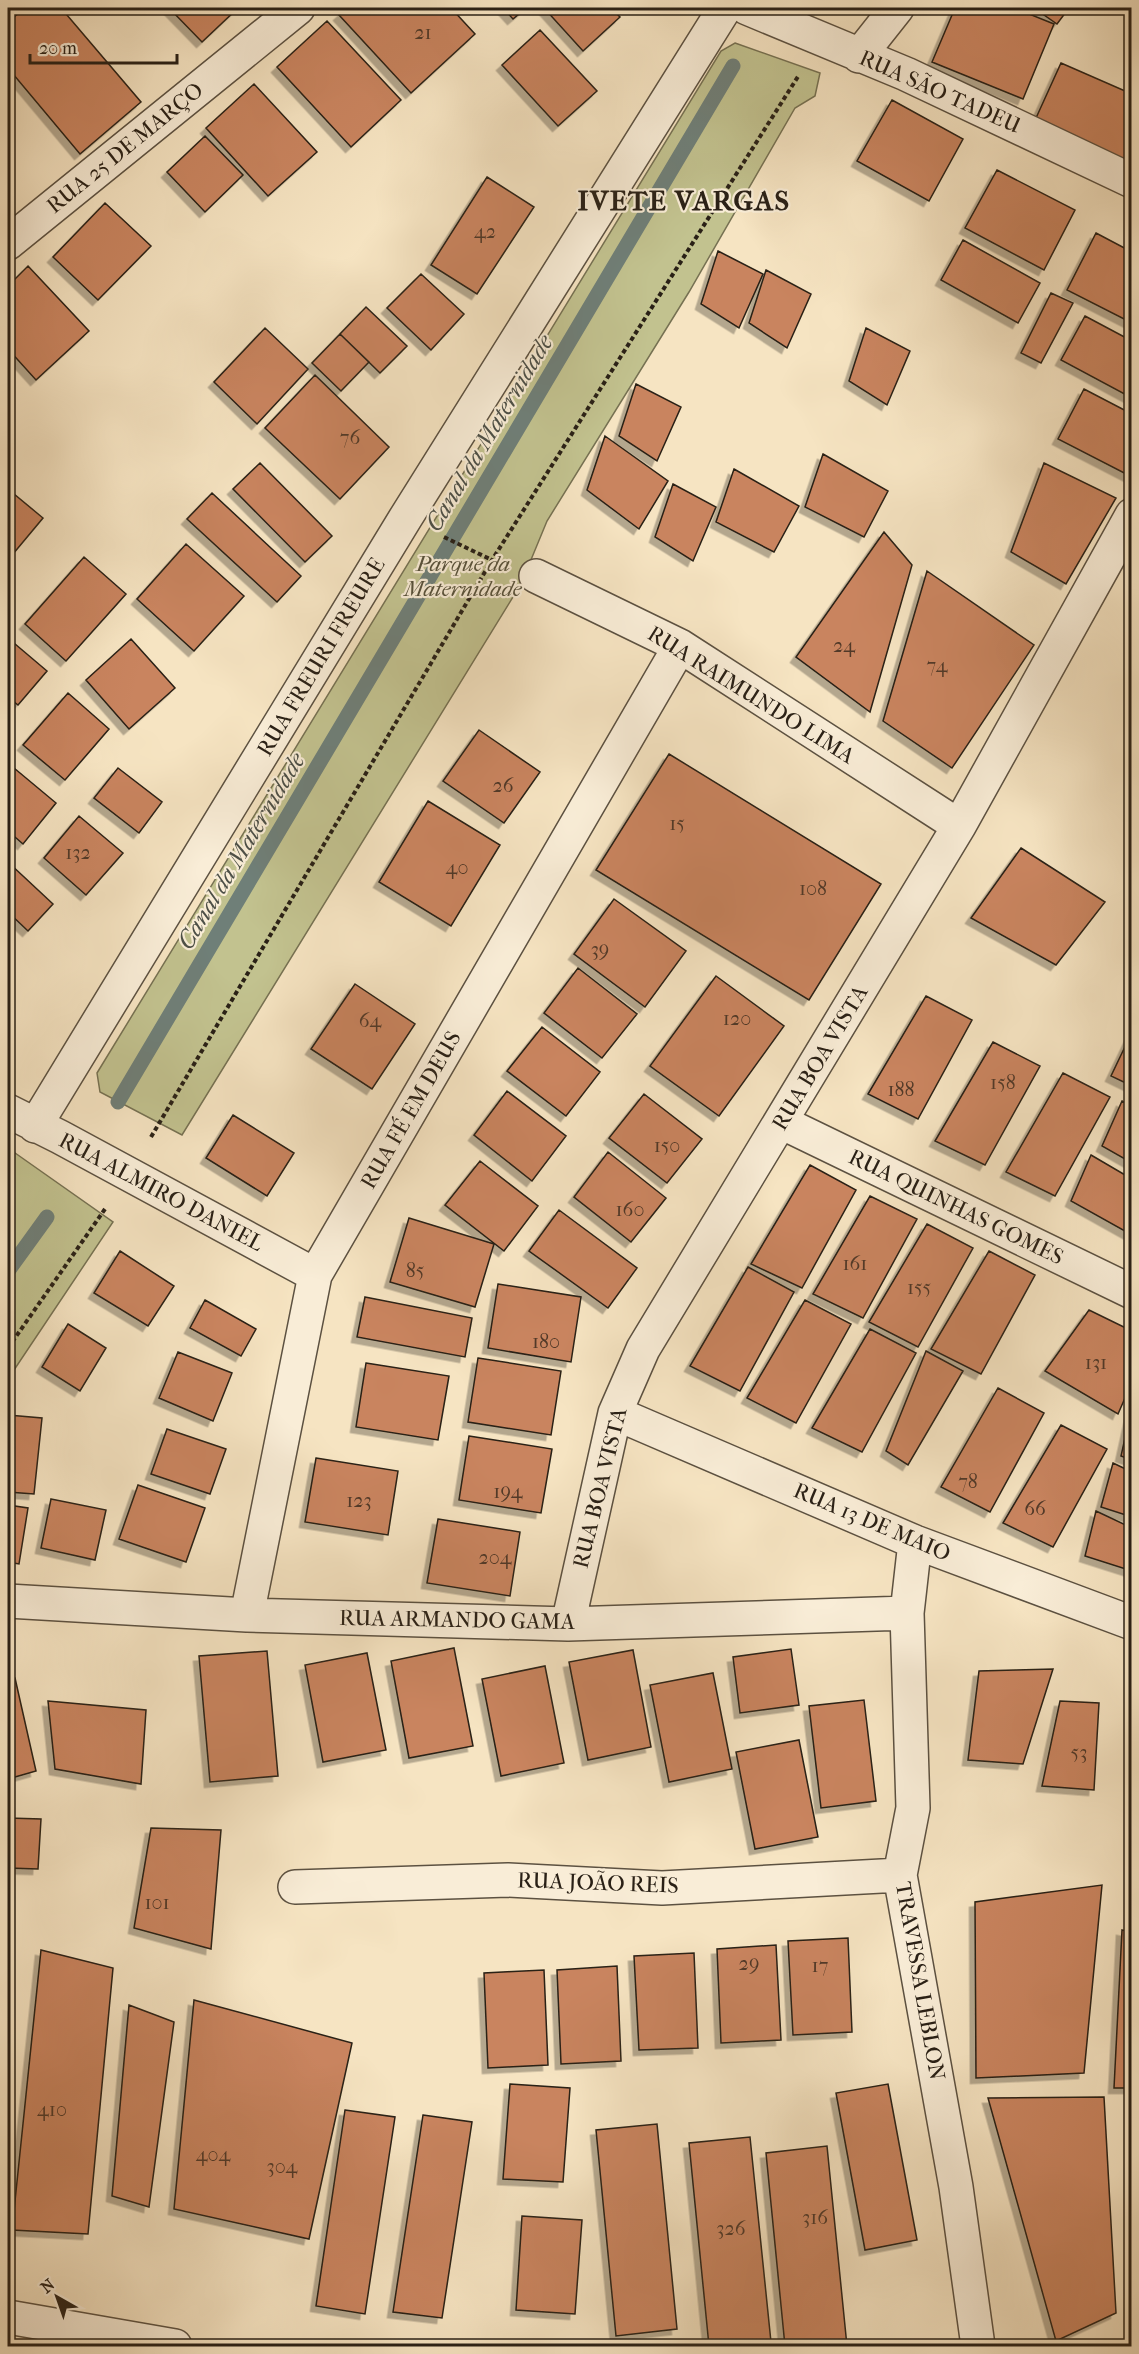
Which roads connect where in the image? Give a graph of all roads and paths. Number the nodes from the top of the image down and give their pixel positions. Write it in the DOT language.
graph roads {
  1 [pos="298,8"];
  2 [pos="740,8"];
  3 [pos="897,8"];
  4 [pos="818,36"];
  5 [pos="859,56"];
  6 [pos="1131,181"];
  7 [pos="8,243"];
  8 [pos="1131,515"];
  9 [pos="536,576"];
  10 [pos="680,646"];
  11 [pos="959,826"];
  12 [pos="782,1122"];
  13 [pos="34,1125"];
  14 [pos="120,1170"];
  15 [pos="315,1275"];
  16 [pos="1131,1293"];
  17 [pos="8,1348"];
  18 [pos="615,1413"];
  19 [pos="915,1542"];
  20 [pos="8,1601"];
  21 [pos="907,1613"];
  22 [pos="247,1615"];
  23 [pos="1131,1623"];
  24 [pos="568,1624"];
  25 [pos="900,1875"];
  26 [pos="296,1887"];
  27 [pos="8,2316"];
  28 [pos="157,2345"];
  29 [pos="978,2346"];
  1 -- 7 [label="street, RUA 25 DE MARÇO"];
  2 -- 4 [label="street, RUA SÃO TADEU"];
  2 -- 13 [label="street, RUA FREURI FREURE"];
  3 -- 5 [label="street"];
  4 -- 5 [label="street, RUA SÃO TADEU"];
  4 -- 14 [label="path"];
  5 -- 6 [label="street, RUA SÃO TADEU"];
  8 -- 11 [label="street, RUA BOA VISTA"];
  9 -- 10 [label="street, RUA RAIMUNDO LIMA"];
  10 -- 11 [label="street, RUA RAIMUNDO LIMA"];
  10 -- 15 [label="street, RUA FÉ EM DEUS"];
  11 -- 12 [label="street, RUA BOA VISTA"];
  12 -- 16 [label="street, RUA QUINHAS GOMES"];
  12 -- 18 [label="street, RUA BOA VISTA"];
  13 -- 14 [label="street, RUA ALMIRO DANIEL"];
  14 -- 15 [label="street, RUA ALMIRO DANIEL"];
  14 -- 17 [label="path"];
  15 -- 22 [label="street, RUA FÉ EM DEUS"];
  18 -- 19 [label="street, RUA 13 DE MAIO"];
  18 -- 24 [label="street, RUA BOA VISTA"];
  19 -- 21 [label="street, TRAVESSA LEBLON"];
  19 -- 23 [label="street, RUA 13 DE MAIO"];
  20 -- 22 [label="street, RUA ARMANDO GAMA"];
  21 -- 24 [label="street, RUA ARMANDO GAMA"];
  21 -- 25 [label="street, TRAVESSA LEBLON"];
  22 -- 24 [label="street, RUA ARMANDO GAMA"];
  25 -- 26 [label="street, RUA JOÃO REIS"];
  25 -- 29 [label="street, TRAVESSA LEBLON"];
  27 -- 28 [label="street"];
}
